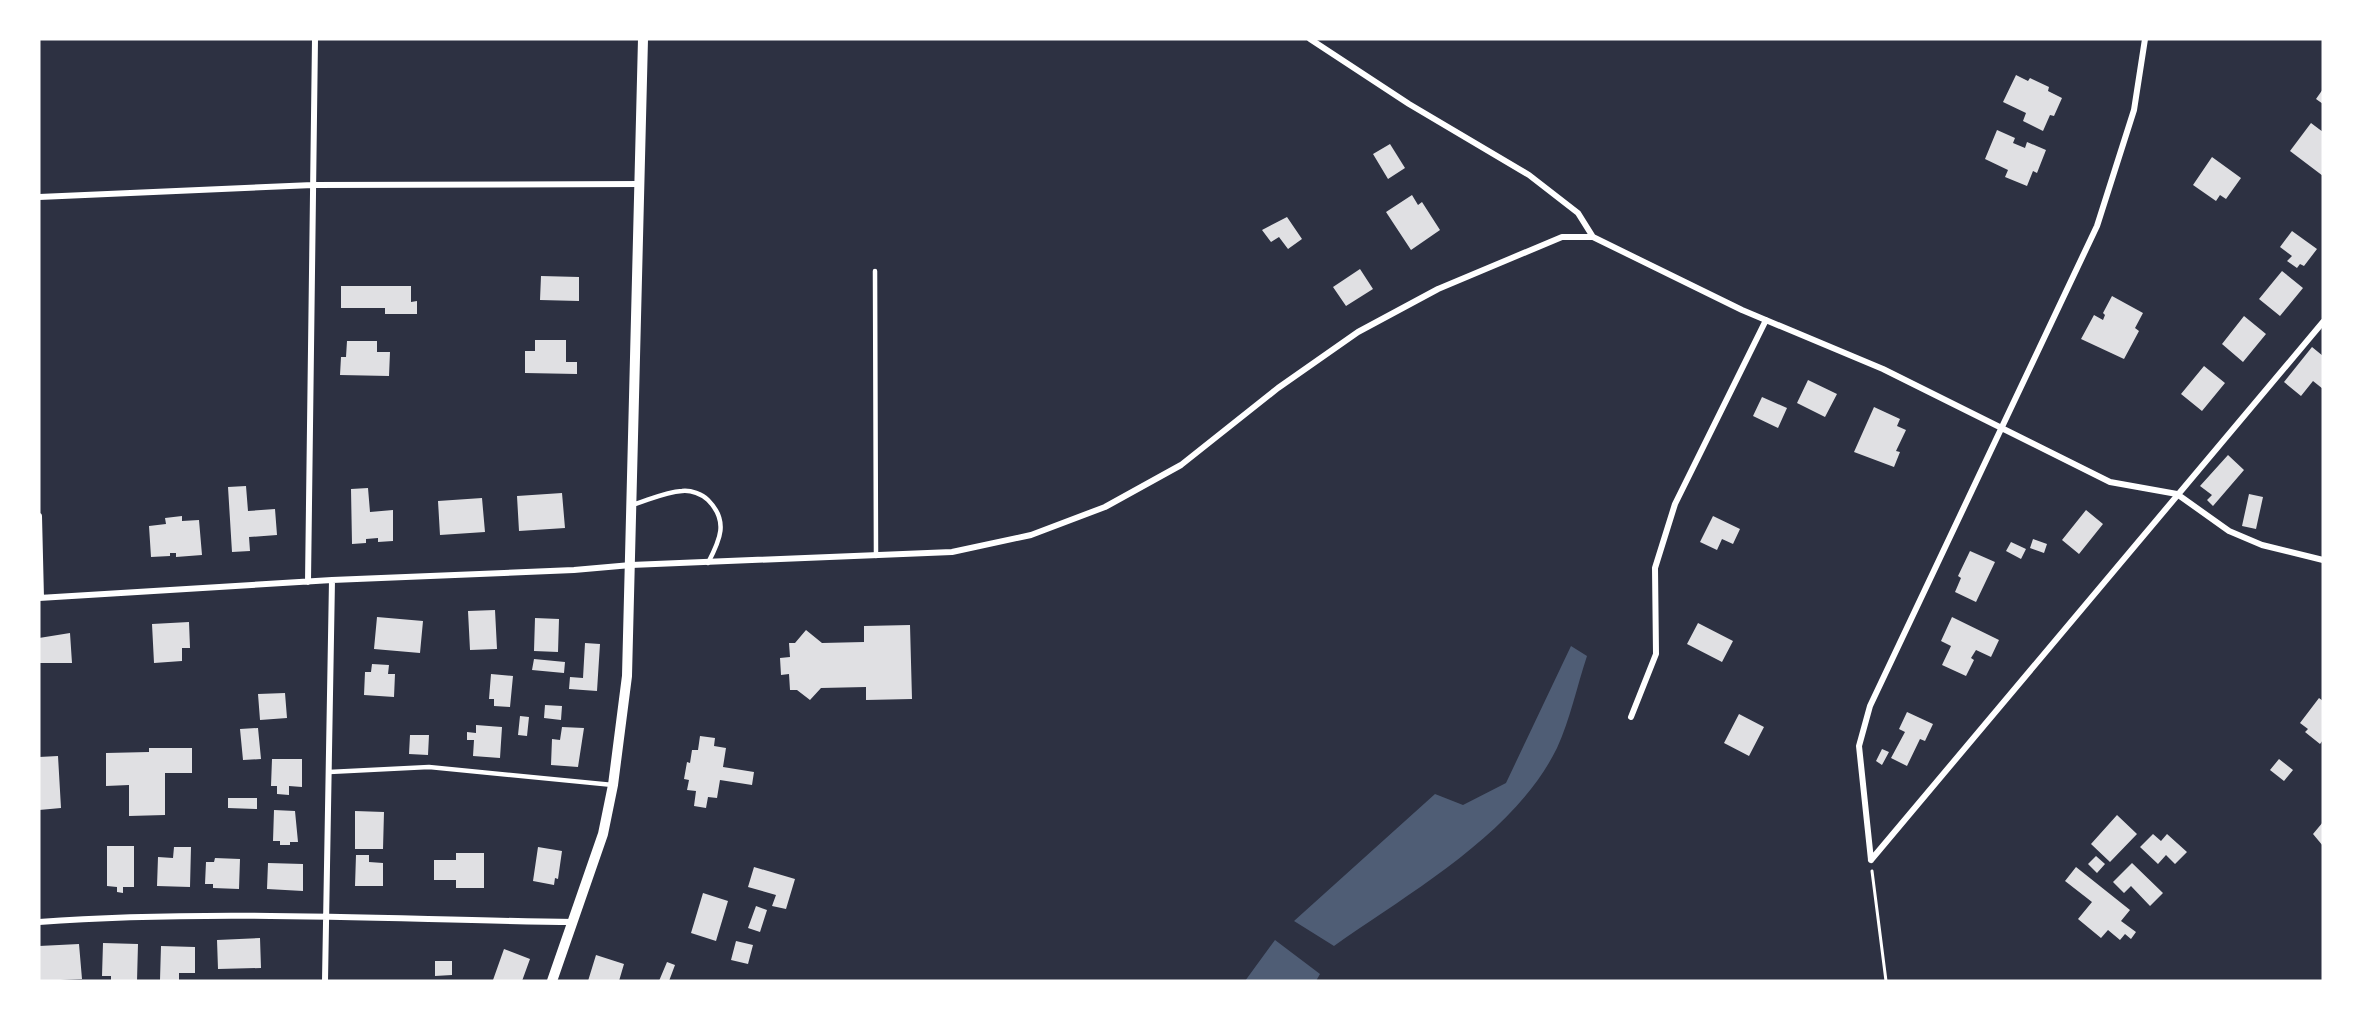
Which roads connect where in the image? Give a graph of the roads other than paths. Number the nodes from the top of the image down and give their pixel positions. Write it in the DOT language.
graph roads {
  1 [pos="315,39"];
  2 [pos="643,39"];
  3 [pos="1310,39"];
  4 [pos="2145,39"];
  5 [pos="641,184"];
  6 [pos="313,185"];
  7 [pos="39,197"];
  8 [pos="1593,237"];
  9 [pos="875,271"];
  10 [pos="1766,320"];
  11 [pos="2323,322"];
  12 [pos="2003,426"];
  13 [pos="2177,494"];
  14 [pos="633,506"];
  15 [pos="39,516"];
  16 [pos="876,556"];
  17 [pos="2323,560"];
  18 [pos="708,563"];
  19 [pos="631,565"];
  20 [pos="332,580"];
  21 [pos="308,582"];
  22 [pos="40,598"];
  23 [pos="1631,717"];
  24 [pos="329,772"];
  25 [pos="613,784"];
  26 [pos="327,919"];
  27 [pos="39,922"];
  28 [pos="574,922"];
  29 [pos="326,981"];
  30 [pos="552,981"];
  1 -- 6 [label="street"];
  2 -- 5 [label="street"];
  3 -- 8 [label="street"];
  4 -- 12 [label="street"];
  5 -- 6 [label="street"];
  5 -- 14 [label="street"];
  6 -- 7 [label="street"];
  6 -- 21 [label="street"];
  8 -- 10 [label="street"];
  8 -- 16 [label="street"];
  9 -- 16 [label="lane"];
  10 -- 12 [label="street"];
  10 -- 23 [label="street"];
  11 -- 13 [label="street"];
  12 -- 13 [label="street"];
  12 -- 13 [label="street"];
  13 -- 17 [label="street"];
  14 -- 18 [label="lane"];
  14 -- 19 [label="street"];
  15 -- 22 [label="street"];
  16 -- 18 [label="street"];
  18 -- 19 [label="street"];
  19 -- 20 [label="street"];
  19 -- 25 [label="street"];
  20 -- 21 [label="street"];
  20 -- 24 [label="street"];
  21 -- 22 [label="street"];
  24 -- 25 [label="lane"];
  24 -- 26 [label="street"];
  25 -- 28 [label="street"];
  26 -- 27 [label="street"];
  26 -- 28 [label="street"];
  26 -- 29 [label="street"];
  28 -- 30 [label="street"];
}
